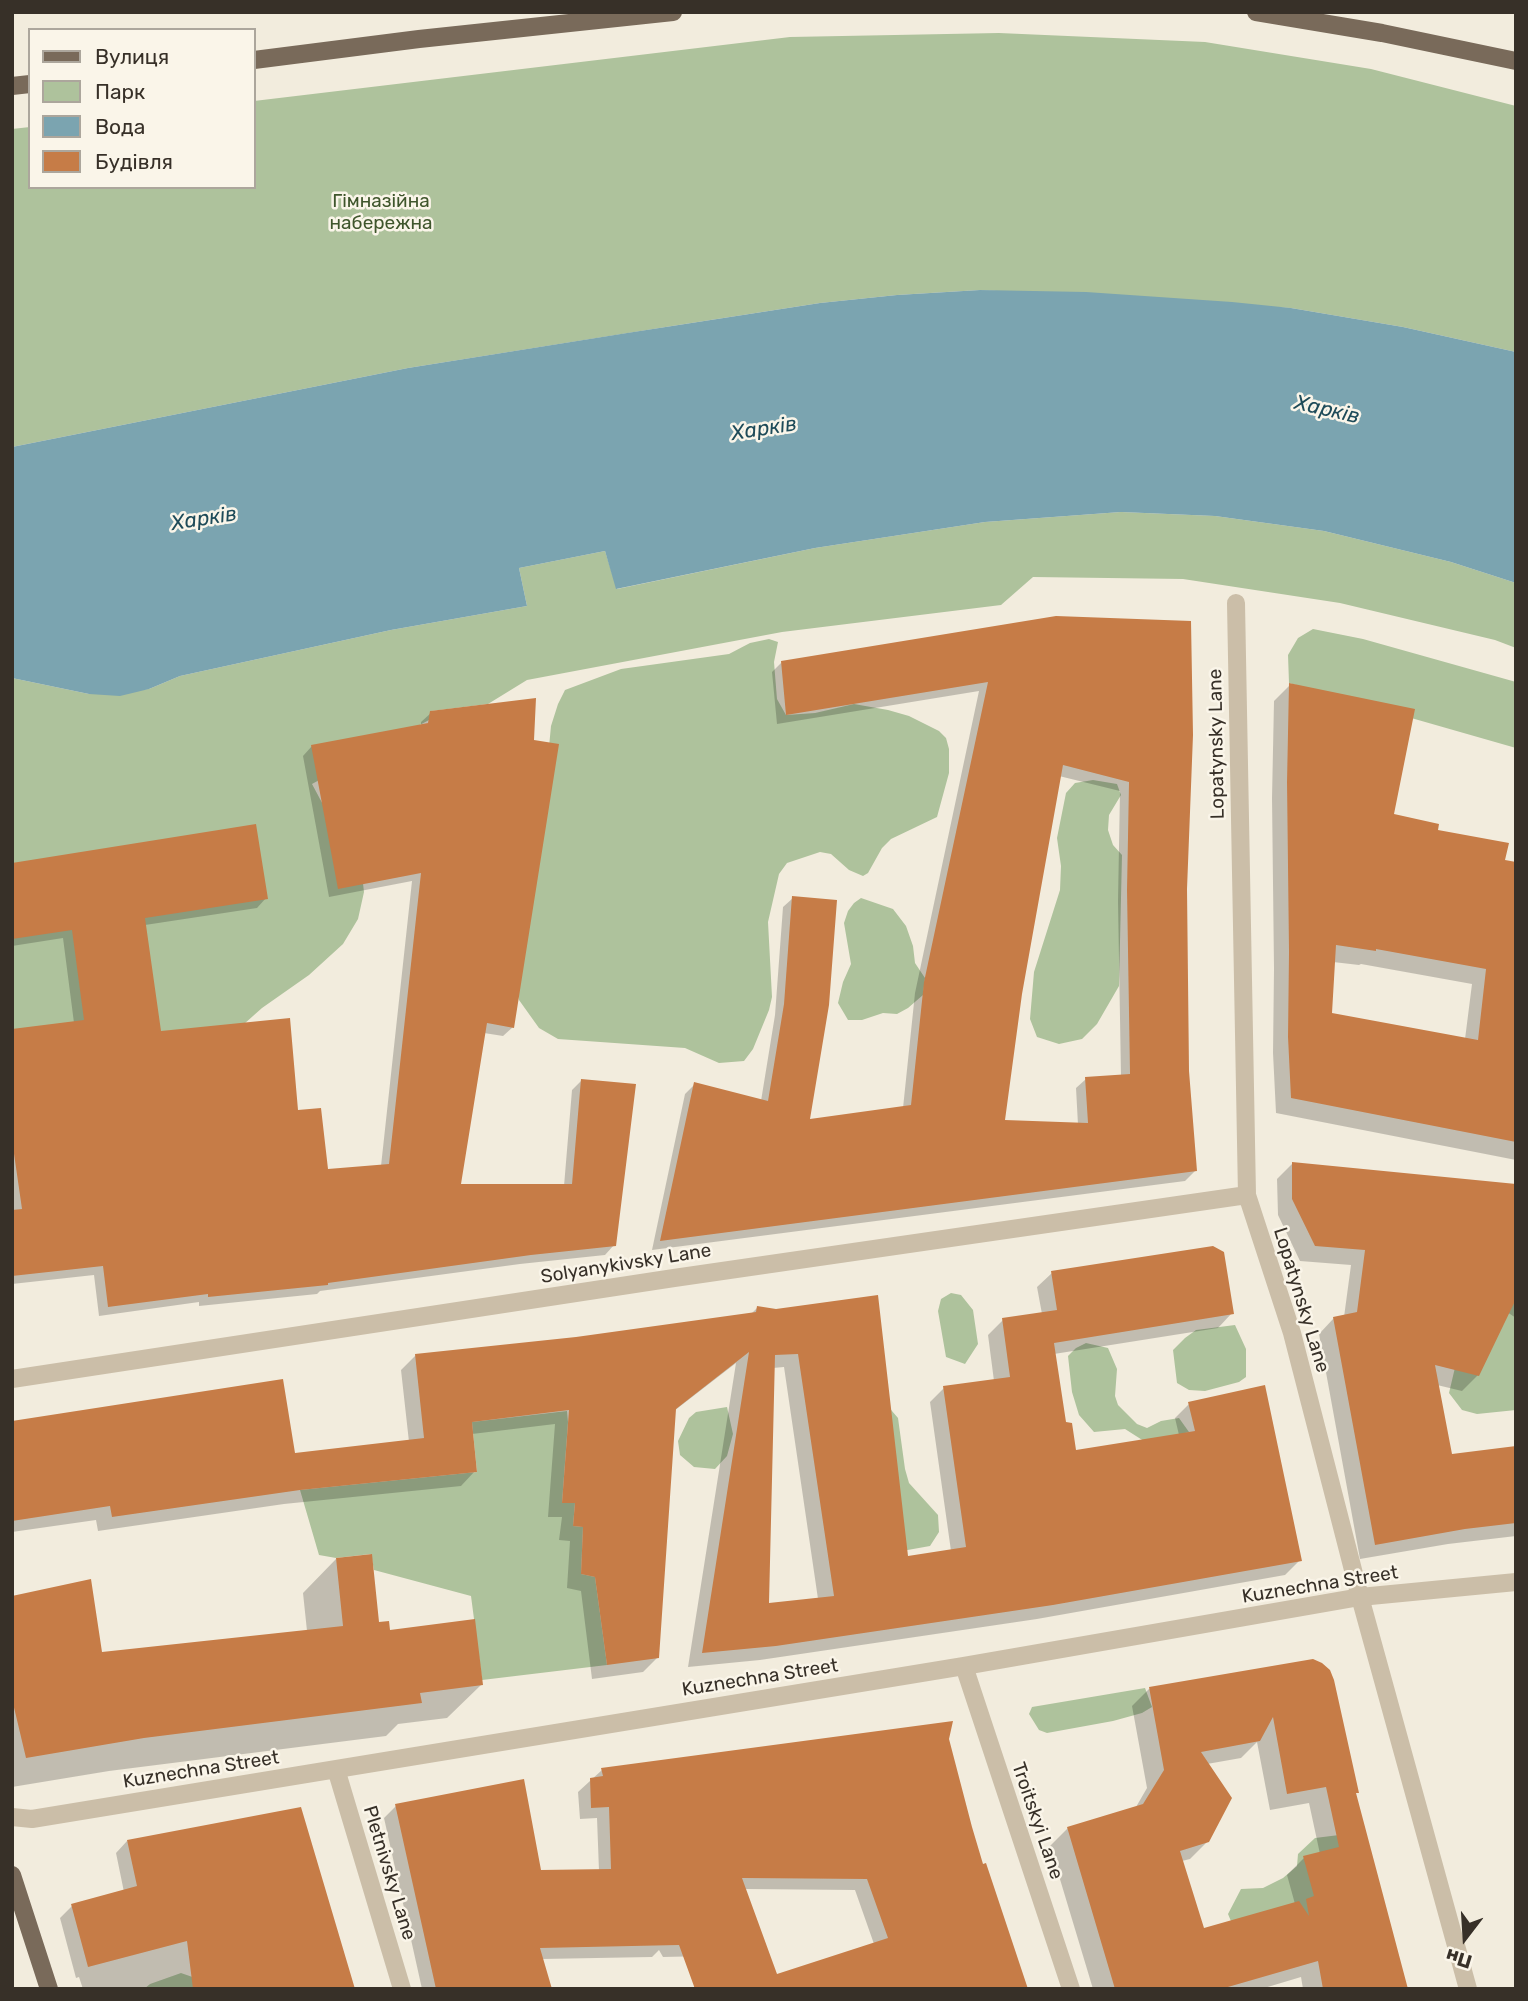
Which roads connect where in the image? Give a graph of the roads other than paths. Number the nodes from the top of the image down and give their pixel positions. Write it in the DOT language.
graph roads {
  1 [pos="673,12"];
  2 [pos="1256,12"];
  3 [pos="256,60"];
  4 [pos="1516,61"];
  5 [pos="1236,603"];
  6 [pos="1247,1195"];
  7 [pos="12,1380"];
  8 [pos="1516,1582"];
  9 [pos="1360,1597"];
  10 [pos="964,1666"];
  11 [pos="336,1769"];
  12 [pos="12,1817"];
  13 [pos="12,1875"];
  14 [pos="49,1989"];
  15 [pos="402,1989"];
  16 [pos="1072,1989"];
  17 [pos="1468,1989"];
  1 -- 3 [label="main road"];
  2 -- 4 [label="main road"];
  5 -- 6 [label="street, Lopatynsky Lane"];
  6 -- 7 [label="street, Solyanykivsky Lane"];
  6 -- 9 [label="street, Lopatynsky Lane"];
  8 -- 9 [label="street, Kuznechna Street"];
  9 -- 10 [label="street, Kuznechna Street"];
  9 -- 17 [label="street, Lopatynsky Lane"];
  10 -- 11 [label="street, Kuznechna Street"];
  10 -- 16 [label="street, Troitskyi Lane"];
  11 -- 12 [label="street, Kuznechna Street"];
  11 -- 15 [label="street, Pletnivsky Lane"];
  13 -- 14 [label="main road"];
}
